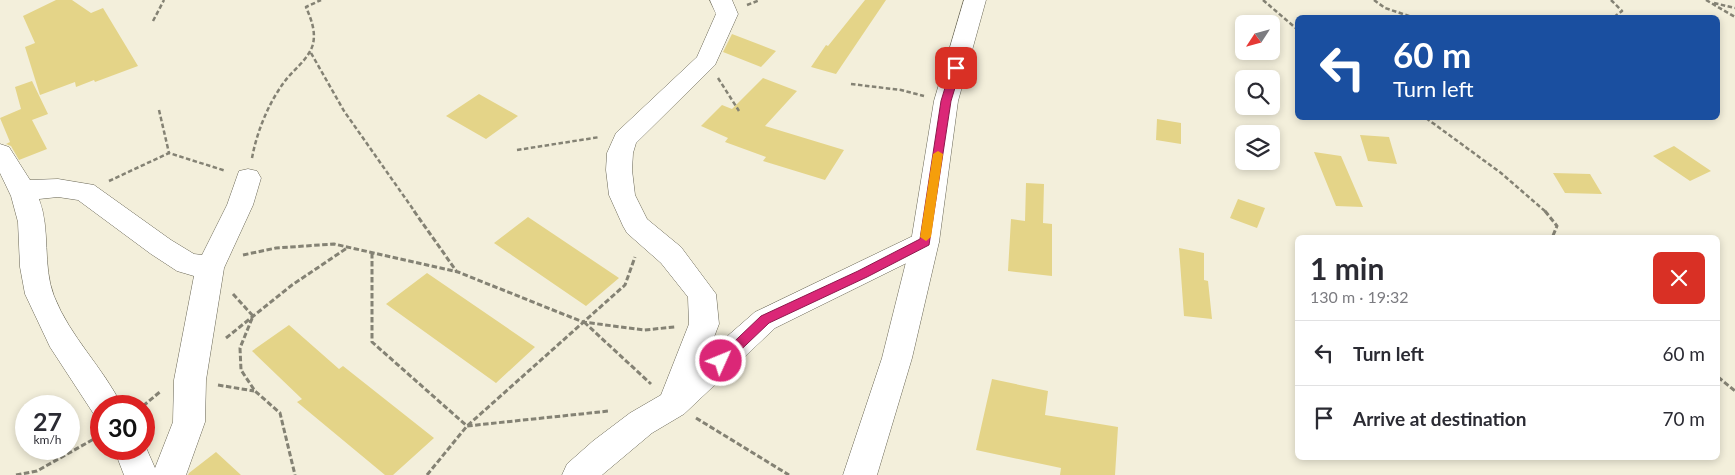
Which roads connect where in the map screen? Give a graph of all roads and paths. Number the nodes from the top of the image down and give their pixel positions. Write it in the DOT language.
graph roads {
  1 [pos="164,0"];
  2 [pos="321,0"];
  3 [pos="721,0"];
  4 [pos="975,0"];
  5 [pos="1263,0"];
  6 [pos="1374,0"];
  7 [pos="1611,0"];
  8 [pos="1707,0"];
  9 [pos="1735,8"];
  10 [pos="1406,15"];
  11 [pos="1617,15"];
  12 [pos="1735,17"];
  13 [pos="153,22"];
  14 [pos="1295,27"];
  15 [pos="311,53"];
  16 [pos="707,60"];
  17 [pos="851,84"];
  18 [pos="946,101"];
  19 [pos="159,110"];
  20 [pos="739,111"];
  21 [pos="1429,120"];
  22 [pos="626,140"];
  23 [pos="517,150"];
  24 [pos="0,153"];
  25 [pos="170,153"];
  26 [pos="248,178"];
  27 [pos="21,190"];
  28 [pos="85,192"];
  29 [pos="637,226"];
  30 [pos="1553,235"];
  31 [pos="925,242"];
  32 [pos="348,247"];
  33 [pos="372,253"];
  34 [pos="210,268"];
  35 [pos="458,272"];
  36 [pos="253,316"];
  37 [pos="583,322"];
  38 [pos="704,324"];
  39 [pos="191,373"];
  40 [pos="1720,379"];
  41 [pos="255,391"];
  42 [pos="1735,391"];
  43 [pos="99,395"];
  44 [pos="155,397"];
  45 [pos="673,404"];
  46 [pos="614,410"];
  47 [pos="467,426"];
  48 [pos="90,441"];
  49 [pos="135,460"];
  50 [pos="16,475"];
  51 [pos="141,475"];
  52 [pos="169,475"];
  53 [pos="295,475"];
  54 [pos="427,475"];
  55 [pos="579,475"];
  56 [pos="860,475"];
  1 -- 13 [label="path"];
  2 -- 15 [label="path"];
  3 -- 16 [label="street"];
  4 -- 18 [label="street"];
  5 -- 14 [label="path"];
  6 -- 10 [label="path"];
  7 -- 11 [label="path"];
  8 -- 9 [label="path"];
  8 -- 12 [label="path"];
  15 -- 26 [label="path"];
  15 -- 35 [label="path"];
  16 -- 20 [label="path"];
  16 -- 22 [label="street"];
  17 -- 18 [label="path"];
  18 -- 31 [label="street"];
  19 -- 25 [label="path"];
  21 -- 30 [label="path"];
  22 -- 23 [label="path"];
  22 -- 29 [label="street"];
  24 -- 27 [label="street"];
  25 -- 26 [label="path"];
  25 -- 28 [label="path"];
  26 -- 34 [label="street"];
  27 -- 28 [label="street"];
  27 -- 43 [label="street"];
  28 -- 34 [label="street"];
  29 -- 37 [label="path"];
  29 -- 38 [label="street"];
  31 -- 45 [label="street"];
  31 -- 56 [label="street"];
  32 -- 33 [label="path"];
  32 -- 34 [label="path"];
  32 -- 36 [label="path"];
  33 -- 35 [label="path"];
  33 -- 47 [label="path"];
  34 -- 39 [label="street"];
  35 -- 37 [label="path"];
  36 -- 39 [label="path"];
  36 -- 41 [label="path"];
  37 -- 38 [label="path"];
  37 -- 47 [label="path"];
  38 -- 45 [label="street"];
  39 -- 41 [label="path"];
  39 -- 44 [label="path"];
  39 -- 52 [label="street"];
  40 -- 42 [label="path"];
  41 -- 53 [label="path"];
  45 -- 55 [label="street"];
  46 -- 47 [label="path"];
  47 -- 54 [label="path"];
  48 -- 50 [label="path"];
  49 -- 51 [label="street"];
}
